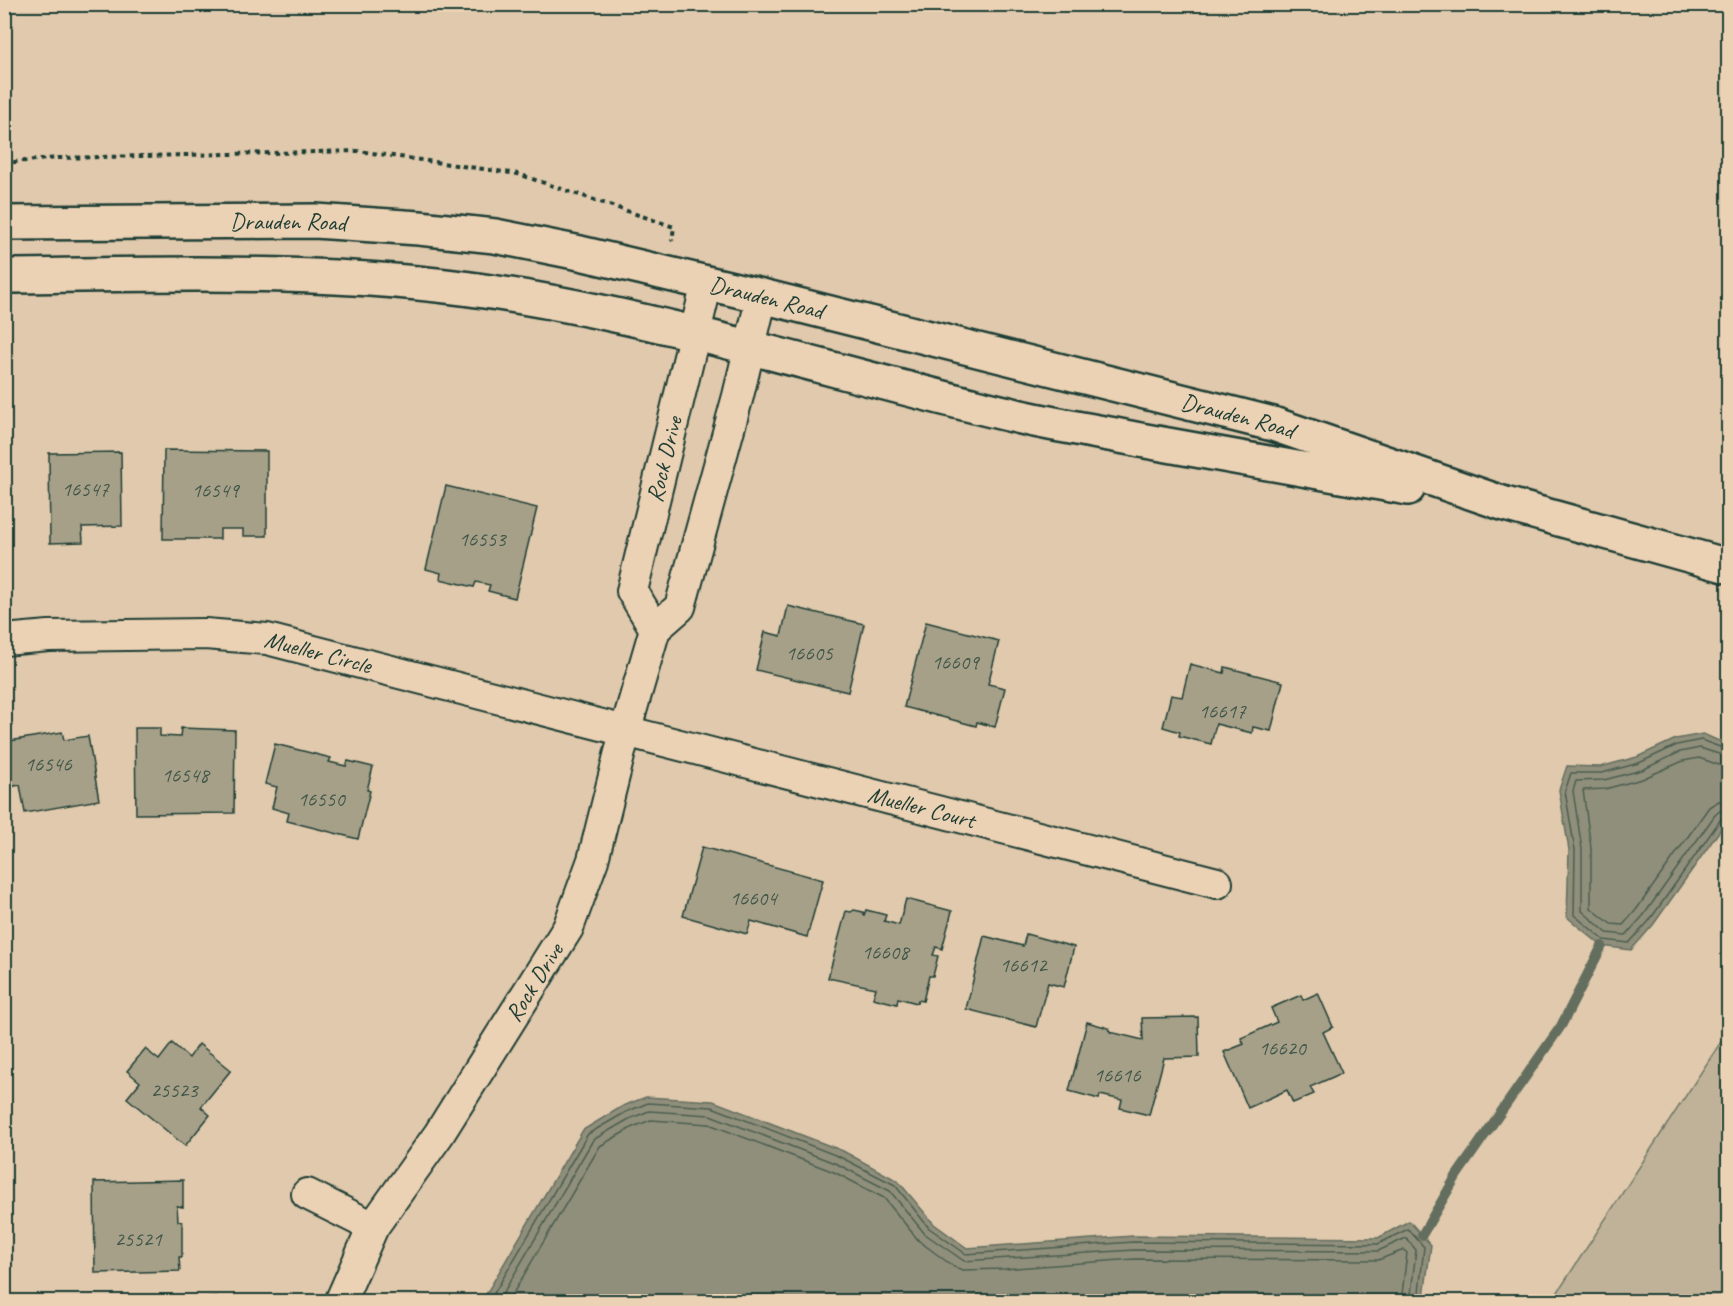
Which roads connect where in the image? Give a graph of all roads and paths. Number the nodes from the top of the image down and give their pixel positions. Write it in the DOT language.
graph roads {
  1 [pos="4,163"];
  2 [pos="4,223"];
  3 [pos="671,247"];
  4 [pos="4,276"];
  5 [pos="707,283"];
  6 [pos="762,296"];
  7 [pos="694,334"];
  8 [pos="750,347"];
  9 [pos="1505,504"];
  10 [pos="1728,566"];
  11 [pos="655,629"];
  12 [pos="4,640"];
  13 [pos="625,732"];
  14 [pos="1217,883"];
  15 [pos="307,1194"];
  16 [pos="373,1227"];
  17 [pos="340,1302"];
  1 -- 3 [label="path"];
  2 -- 5 [label="street, Drauden Road"];
  4 -- 7 [label="street, Drauden Road"];
  5 -- 6 [label="street, Drauden Road"];
  5 -- 7 [label="street, Rock Drive"];
  6 -- 8 [label="street"];
  6 -- 9 [label="street, Drauden Road"];
  7 -- 8 [label="street, Drauden Road"];
  7 -- 11 [label="street, Rock Drive"];
  8 -- 9 [label="street, Drauden Road"];
  8 -- 11 [label="street"];
  9 -- 10 [label="street, Drauden Road"];
  11 -- 13 [label="street, Rock Drive"];
  12 -- 13 [label="street, Mueller Circle"];
  13 -- 14 [label="street, Mueller Court"];
  13 -- 16 [label="street, Rock Drive"];
  15 -- 16 [label="street"];
  16 -- 17 [label="street, Rock Drive"];
}
